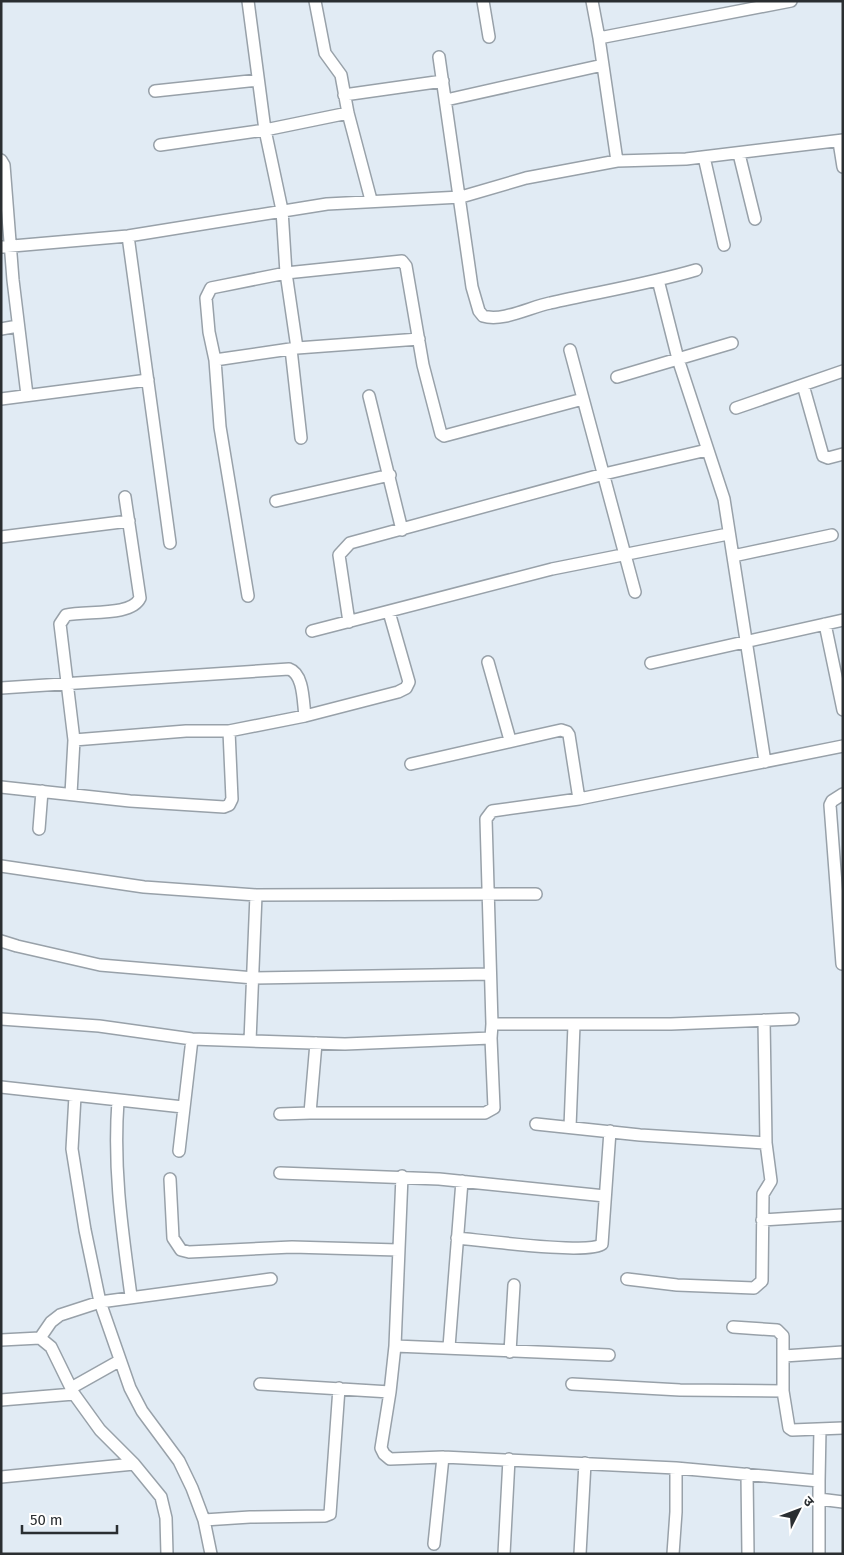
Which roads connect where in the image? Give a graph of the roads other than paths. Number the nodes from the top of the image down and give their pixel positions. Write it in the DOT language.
graph roads {
  1 [pos="248,1"];
  2 [pos="315,1"];
  3 [pos="483,1"];
  4 [pos="592,1"];
  5 [pos="791,1"];
  6 [pos="489,37"];
  7 [pos="599,38"];
  8 [pos="440,57"];
  9 [pos="603,65"];
  10 [pos="258,80"];
  11 [pos="443,81"];
  12 [pos="155,91"];
  13 [pos="344,96"];
  14 [pos="446,100"];
  15 [pos="348,113"];
  16 [pos="265,130"];
  17 [pos="841,141"];
  18 [pos="160,145"];
  19 [pos="739,154"];
  20 [pos="704,157"];
  21 [pos="1,160"];
  22 [pos="617,161"];
  23 [pos="843,168"];
  24 [pos="461,197"];
  25 [pos="371,200"];
  26 [pos="282,210"];
  27 [pos="755,219"];
  28 [pos="128,236"];
  29 [pos="724,245"];
  30 [pos="6,247"];
  31 [pos="696,270"];
  32 [pos="286,274"];
  33 [pos="658,280"];
  34 [pos="18,326"];
  35 [pos="1,329"];
  36 [pos="419,339"];
  37 [pos="732,343"];
  38 [pos="294,349"];
  39 [pos="570,350"];
  40 [pos="678,359"];
  41 [pos="215,360"];
  42 [pos="843,371"];
  43 [pos="617,377"];
  44 [pos="148,380"];
  45 [pos="803,385"];
  46 [pos="27,395"];
  47 [pos="370,396"];
  48 [pos="1,399"];
  49 [pos="583,399"];
  50 [pos="736,408"];
  51 [pos="300,438"];
  52 [pos="708,450"];
  53 [pos="843,454"];
  54 [pos="604,474"];
  55 [pos="390,475"];
  56 [pos="126,497"];
  57 [pos="276,501"];
  58 [pos="129,521"];
  59 [pos="402,530"];
  60 [pos="728,534"];
  61 [pos="832,535"];
  62 [pos="1,537"];
  63 [pos="170,543"];
  64 [pos="627,554"];
  65 [pos="733,556"];
  66 [pos="636,592"];
  67 [pos="248,596"];
  68 [pos="389,612"];
  69 [pos="843,620"];
  70 [pos="349,622"];
  71 [pos="825,624"];
  72 [pos="312,630"];
  73 [pos="747,640"];
  74 [pos="488,662"];
  75 [pos="651,663"];
  76 [pos="66,684"];
  77 [pos="1,688"];
  78 [pos="843,710"];
  79 [pos="305,716"];
  80 [pos="228,731"];
  81 [pos="74,740"];
  82 [pos="510,740"];
  83 [pos="843,746"];
  84 [pos="765,762"];
  85 [pos="411,764"];
  86 [pos="1,787"];
  87 [pos="42,791"];
  88 [pos="71,794"];
  89 [pos="843,794"];
  90 [pos="579,799"];
  91 [pos="39,829"];
  92 [pos="1,866"];
  93 [pos="488,893"];
  94 [pos="536,894"];
  95 [pos="256,895"];
  96 [pos="1,941"];
  97 [pos="842,964"];
  98 [pos="490,974"];
  99 [pos="254,978"];
  100 [pos="1,1019"];
  101 [pos="793,1019"];
  102 [pos="764,1020"];
  103 [pos="492,1024"];
  104 [pos="574,1025"];
  105 [pos="491,1038"];
  106 [pos="192,1039"];
  107 [pos="250,1041"];
  108 [pos="316,1043"];
  109 [pos="1,1087"];
  110 [pos="75,1096"];
  111 [pos="118,1101"];
  112 [pos="184,1107"];
  113 [pos="310,1113"];
  114 [pos="280,1114"];
  115 [pos="536,1124"];
  116 [pos="570,1127"];
  117 [pos="610,1131"];
  118 [pos="766,1143"];
  119 [pos="179,1151"];
  120 [pos="280,1173"];
  121 [pos="402,1176"];
  122 [pos="170,1180"];
  123 [pos="462,1180"];
  124 [pos="605,1196"];
  125 [pos="842,1215"];
  126 [pos="762,1220"];
  127 [pos="843,1220"];
  128 [pos="458,1238"];
  129 [pos="398,1250"];
  130 [pos="271,1279"];
  131 [pos="627,1279"];
  132 [pos="514,1285"];
  133 [pos="131,1296"];
  134 [pos="100,1302"];
  135 [pos="733,1327"];
  136 [pos="40,1338"];
  137 [pos="1,1340"];
  138 [pos="395,1346"];
  139 [pos="449,1347"];
  140 [pos="510,1352"];
  141 [pos="843,1352"];
  142 [pos="609,1355"];
  143 [pos="784,1356"];
  144 [pos="119,1361"];
  145 [pos="260,1384"];
  146 [pos="572,1384"];
  147 [pos="339,1388"];
  148 [pos="73,1391"];
  149 [pos="783,1391"];
  150 [pos="390,1392"];
  151 [pos="1,1400"];
  152 [pos="820,1428"];
  153 [pos="843,1428"];
  154 [pos="443,1457"];
  155 [pos="508,1459"];
  156 [pos="585,1463"];
  157 [pos="134,1464"];
  158 [pos="676,1468"];
  159 [pos="747,1474"];
  160 [pos="1,1477"];
  161 [pos="819,1481"];
  162 [pos="819,1500"];
  163 [pos="843,1502"];
  164 [pos="204,1520"];
  165 [pos="434,1544"];
  166 [pos="167,1554"];
  167 [pos="211,1554"];
  168 [pos="504,1554"];
  169 [pos="580,1554"];
  170 [pos="673,1554"];
  171 [pos="748,1554"];
  172 [pos="819,1554"];
  1 -- 10 [label="street"];
  2 -- 13 [label="street"];
  3 -- 6 [label="street"];
  4 -- 7 [label="street"];
  5 -- 7 [label="street"];
  7 -- 9 [label="street"];
  8 -- 11 [label="street"];
  9 -- 14 [label="street"];
  9 -- 22 [label="street"];
  10 -- 12 [label="street"];
  10 -- 16 [label="street"];
  11 -- 13 [label="street"];
  11 -- 14 [label="street"];
  13 -- 15 [label="street"];
  14 -- 24 [label="street"];
  15 -- 16 [label="street"];
  15 -- 25 [label="street"];
  16 -- 18 [label="street"];
  16 -- 26 [label="street"];
  17 -- 19 [label="street"];
  17 -- 23 [label="street"];
  19 -- 20 [label="street"];
  19 -- 27 [label="street"];
  20 -- 22 [label="street"];
  20 -- 29 [label="street"];
  21 -- 30 [label="street"];
  22 -- 24 [label="street"];
  24 -- 25 [label="street"];
  24 -- 33 [label="street"];
  25 -- 26 [label="street"];
  26 -- 28 [label="street"];
  26 -- 32 [label="street"];
  28 -- 30 [label="street"];
  28 -- 44 [label="street"];
  30 -- 34 [label="street"];
  31 -- 33 [label="street"];
  32 -- 36 [label="street"];
  32 -- 38 [label="street"];
  32 -- 41 [label="street"];
  33 -- 40 [label="street"];
  34 -- 35 [label="street"];
  34 -- 46 [label="street"];
  36 -- 38 [label="street"];
  36 -- 49 [label="street"];
  37 -- 40 [label="street"];
  38 -- 41 [label="street"];
  38 -- 51 [label="street"];
  39 -- 49 [label="street"];
  40 -- 43 [label="street"];
  40 -- 52 [label="street"];
  41 -- 67 [label="street"];
  42 -- 45 [label="street"];
  44 -- 46 [label="street"];
  44 -- 63 [label="street"];
  45 -- 50 [label="street"];
  45 -- 53 [label="street"];
  46 -- 48 [label="street"];
  47 -- 55 [label="street"];
  49 -- 54 [label="street"];
  52 -- 54 [label="street"];
  52 -- 60 [label="street"];
  54 -- 59 [label="street"];
  54 -- 64 [label="street"];
  55 -- 57 [label="street"];
  55 -- 59 [label="street"];
  56 -- 58 [label="street"];
  58 -- 62 [label="street"];
  58 -- 76 [label="street"];
  59 -- 70 [label="street"];
  60 -- 64 [label="street"];
  60 -- 65 [label="street"];
  61 -- 65 [label="street"];
  64 -- 66 [label="street"];
  64 -- 68 [label="street"];
  65 -- 73 [label="street"];
  68 -- 70 [label="street"];
  68 -- 79 [label="street"];
  69 -- 71 [label="street"];
  70 -- 72 [label="street"];
  71 -- 73 [label="street"];
  71 -- 78 [label="street"];
  73 -- 75 [label="street"];
  73 -- 84 [label="street"];
  74 -- 82 [label="street"];
  76 -- 77 [label="street"];
  76 -- 79 [label="street"];
  76 -- 81 [label="street"];
  79 -- 80 [label="street"];
  80 -- 81 [label="street"];
  80 -- 88 [label="street"];
  81 -- 88 [label="street"];
  82 -- 85 [label="street"];
  82 -- 90 [label="street"];
  83 -- 84 [label="street"];
  84 -- 90 [label="street"];
  86 -- 87 [label="street"];
  87 -- 88 [label="street"];
  87 -- 91 [label="street"];
  89 -- 97 [label="street"];
  90 -- 93 [label="street"];
  92 -- 95 [label="street"];
  93 -- 94 [label="street"];
  93 -- 95 [label="street"];
  93 -- 98 [label="street"];
  95 -- 99 [label="street"];
  96 -- 99 [label="street"];
  98 -- 99 [label="street"];
  98 -- 103 [label="street"];
  99 -- 107 [label="street"];
  100 -- 106 [label="street"];
  101 -- 102 [label="street"];
  102 -- 104 [label="street"];
  102 -- 118 [label="street"];
  103 -- 104 [label="street"];
  103 -- 105 [label="street"];
  104 -- 116 [label="street"];
  105 -- 108 [label="street"];
  105 -- 113 [label="street"];
  106 -- 107 [label="street"];
  106 -- 112 [label="street"];
  107 -- 108 [label="street"];
  108 -- 113 [label="street"];
  109 -- 110 [label="street"];
  110 -- 111 [label="street"];
  110 -- 134 [label="street"];
  111 -- 112 [label="street"];
  111 -- 133 [label="street"];
  112 -- 119 [label="street"];
  113 -- 114 [label="street"];
  115 -- 116 [label="street"];
  116 -- 117 [label="street"];
  117 -- 118 [label="street"];
  117 -- 124 [label="street"];
  118 -- 126 [label="street"];
  120 -- 121 [label="street"];
  121 -- 123 [label="street"];
  121 -- 129 [label="street"];
  122 -- 129 [label="street"];
  123 -- 124 [label="street"];
  123 -- 128 [label="street"];
  124 -- 128 [label="street"];
  125 -- 126 [label="street"];
  125 -- 127 [label="street"];
  126 -- 131 [label="street"];
  128 -- 139 [label="street"];
  129 -- 138 [label="street"];
  130 -- 133 [label="street"];
  132 -- 140 [label="street"];
  133 -- 134 [label="street"];
  134 -- 136 [label="street"];
  134 -- 144 [label="street"];
  135 -- 143 [label="street"];
  136 -- 137 [label="street"];
  136 -- 148 [label="street"];
  138 -- 139 [label="street"];
  138 -- 150 [label="street"];
  139 -- 140 [label="street"];
  140 -- 142 [label="street"];
  141 -- 143 [label="street"];
  143 -- 149 [label="street"];
  144 -- 148 [label="street"];
  144 -- 164 [label="street"];
  145 -- 147 [label="street"];
  146 -- 149 [label="street"];
  147 -- 150 [label="street"];
  147 -- 164 [label="street"];
  148 -- 151 [label="street"];
  148 -- 157 [label="street"];
  149 -- 152 [label="street"];
  150 -- 154 [label="street"];
  152 -- 153 [label="street"];
  152 -- 161 [label="street"];
  154 -- 155 [label="street"];
  154 -- 165 [label="street"];
  155 -- 156 [label="street"];
  155 -- 168 [label="street"];
  156 -- 158 [label="street"];
  156 -- 169 [label="street"];
  157 -- 160 [label="street"];
  157 -- 166 [label="street"];
  158 -- 159 [label="street"];
  158 -- 170 [label="street"];
  159 -- 161 [label="street"];
  159 -- 171 [label="street"];
  161 -- 162 [label="street"];
  162 -- 163 [label="street"];
  162 -- 172 [label="street"];
  164 -- 167 [label="street"];
}
